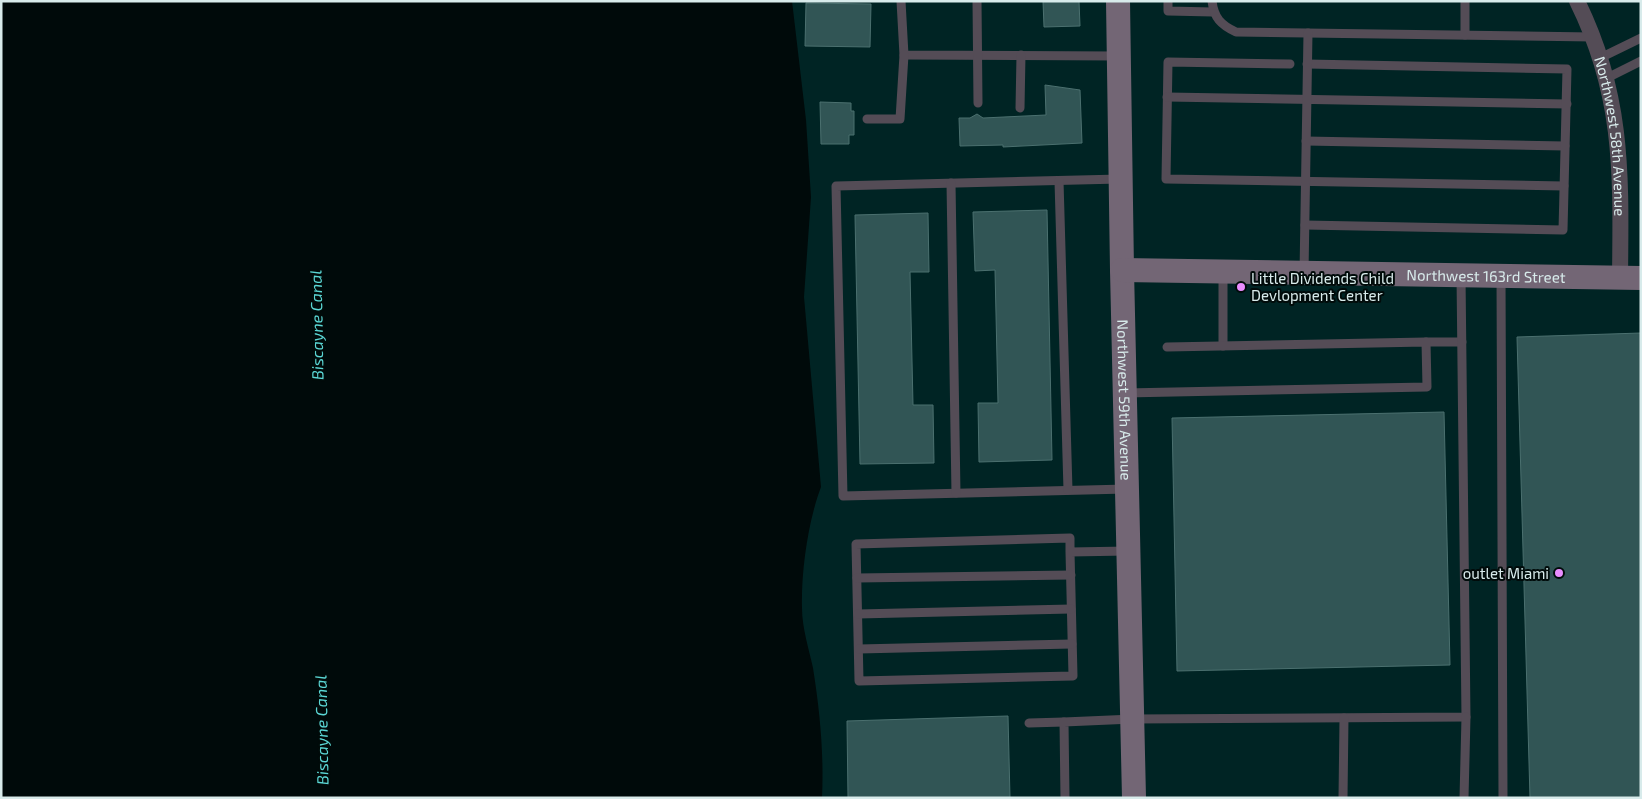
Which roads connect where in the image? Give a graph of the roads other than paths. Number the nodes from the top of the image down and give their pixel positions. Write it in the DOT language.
graph roads {
  1 [pos="901,1"];
  2 [pos="977,1"];
  3 [pos="1118,1"];
  4 [pos="1168,1"];
  5 [pos="1212,1"];
  6 [pos="1465,1"];
  7 [pos="1577,1"];
  8 [pos="1213,12"];
  9 [pos="1308,33"];
  10 [pos="1465,35"];
  11 [pos="1593,37"];
  12 [pos="1641,38"];
  13 [pos="904,55"];
  14 [pos="978,55"];
  15 [pos="1021,55"];
  16 [pos="1119,56"];
  17 [pos="1600,58"];
  18 [pos="1641,61"];
  19 [pos="1290,64"];
  20 [pos="1308,64"];
  21 [pos="1607,78"];
  22 [pos="1167,97"];
  23 [pos="1307,100"];
  24 [pos="978,102"];
  25 [pos="1566,104"];
  26 [pos="1020,108"];
  27 [pos="867,119"];
  28 [pos="1306,141"];
  29 [pos="1565,146"];
  30 [pos="1120,179"];
  31 [pos="1059,181"];
  32 [pos="1305,181"];
  33 [pos="951,184"];
  34 [pos="1564,186"];
  35 [pos="1305,225"];
  36 [pos="1122,270"];
  37 [pos="1224,272"];
  38 [pos="1304,273"];
  39 [pos="1461,276"];
  40 [pos="1501,276"];
  41 [pos="1631,278"];
  42 [pos="1426,342"];
  43 [pos="1462,342"];
  44 [pos="1223,346"];
  45 [pos="1168,347"];
  46 [pos="1125,393"];
  47 [pos="1127,489"];
  48 [pos="1068,490"];
  49 [pos="956,493"];
  50 [pos="1128,551"];
  51 [pos="1070,552"];
  52 [pos="1070,575"];
  53 [pos="857,578"];
  54 [pos="1071,609"];
  55 [pos="858,614"];
  56 [pos="1072,644"];
  57 [pos="858,648"];
  58 [pos="1466,716"];
  59 [pos="1344,718"];
  60 [pos="1133,719"];
  61 [pos="1064,722"];
  62 [pos="1029,723"];
  63 [pos="1065,798"];
  64 [pos="1134,798"];
  65 [pos="1343,798"];
  66 [pos="1464,798"];
  67 [pos="1502,798"];
  1 -- 13 [label="lane"];
  2 -- 14 [label="lane"];
  3 -- 16 [label="street, Northwest 59th Avenue"];
  4 -- 8 [label="lane"];
  5 -- 8 [label="lane"];
  6 -- 10 [label="lane"];
  7 -- 11 [label="street, Northwest 58th Avenue"];
  8 -- 9 [label="lane"];
  9 -- 10 [label="lane"];
  9 -- 20 [label="lane"];
  10 -- 11 [label="lane"];
  11 -- 17 [label="street, Northwest 58th Avenue"];
  12 -- 17 [label="lane"];
  13 -- 14 [label="lane"];
  13 -- 27 [label="lane"];
  14 -- 15 [label="lane"];
  14 -- 24 [label="lane"];
  15 -- 16 [label="lane"];
  15 -- 26 [label="lane"];
  16 -- 30 [label="street, Northwest 59th Avenue"];
  17 -- 21 [label="street, Northwest 58th Avenue"];
  18 -- 21 [label="lane"];
  19 -- 22 [label="lane"];
  20 -- 23 [label="lane"];
  20 -- 25 [label="lane"];
  21 -- 41 [label="street, Northwest 58th Avenue"];
  22 -- 23 [label="lane"];
  22 -- 32 [label="lane"];
  23 -- 25 [label="lane"];
  23 -- 28 [label="lane"];
  25 -- 29 [label="lane"];
  28 -- 29 [label="lane"];
  28 -- 32 [label="lane"];
  29 -- 34 [label="lane"];
  30 -- 31 [label="lane"];
  30 -- 36 [label="street, Northwest 59th Avenue"];
  31 -- 33 [label="lane"];
  31 -- 48 [label="lane"];
  32 -- 34 [label="lane"];
  32 -- 35 [label="lane"];
  33 -- 49 [label="lane"];
  33 -- 49 [label="lane"];
  34 -- 35 [label="lane"];
  35 -- 38 [label="lane"];
  36 -- 37 [label="street, Northwest 163rd Street"];
  36 -- 46 [label="street, Northwest 59th Avenue"];
  37 -- 38 [label="street, Northwest 163rd Street"];
  37 -- 44 [label="lane"];
  38 -- 39 [label="street, Northwest 163rd Street"];
  39 -- 40 [label="street, Northwest 163rd Street"];
  39 -- 43 [label="lane"];
  40 -- 41 [label="street, Northwest 163rd Street"];
  40 -- 67 [label="lane"];
  42 -- 43 [label="lane"];
  42 -- 44 [label="lane"];
  42 -- 46 [label="lane"];
  43 -- 58 [label="lane"];
  44 -- 45 [label="lane"];
  46 -- 47 [label="street, Northwest 59th Avenue"];
  47 -- 48 [label="lane"];
  47 -- 50 [label="street, Northwest 59th Avenue"];
  48 -- 49 [label="lane"];
  50 -- 51 [label="lane"];
  50 -- 60 [label="street, Northwest 59th Avenue"];
  51 -- 52 [label="lane"];
  51 -- 53 [label="lane"];
  52 -- 53 [label="lane"];
  52 -- 54 [label="lane"];
  53 -- 55 [label="lane"];
  54 -- 55 [label="lane"];
  54 -- 56 [label="lane"];
  55 -- 57 [label="lane"];
  56 -- 57 [label="lane"];
  56 -- 57 [label="lane"];
  58 -- 59 [label="lane"];
  58 -- 66 [label="lane"];
  59 -- 60 [label="lane"];
  59 -- 65 [label="lane"];
  60 -- 61 [label="lane"];
  60 -- 64 [label="street, Northwest 59th Avenue"];
  61 -- 62 [label="lane"];
  61 -- 63 [label="lane"];
}
